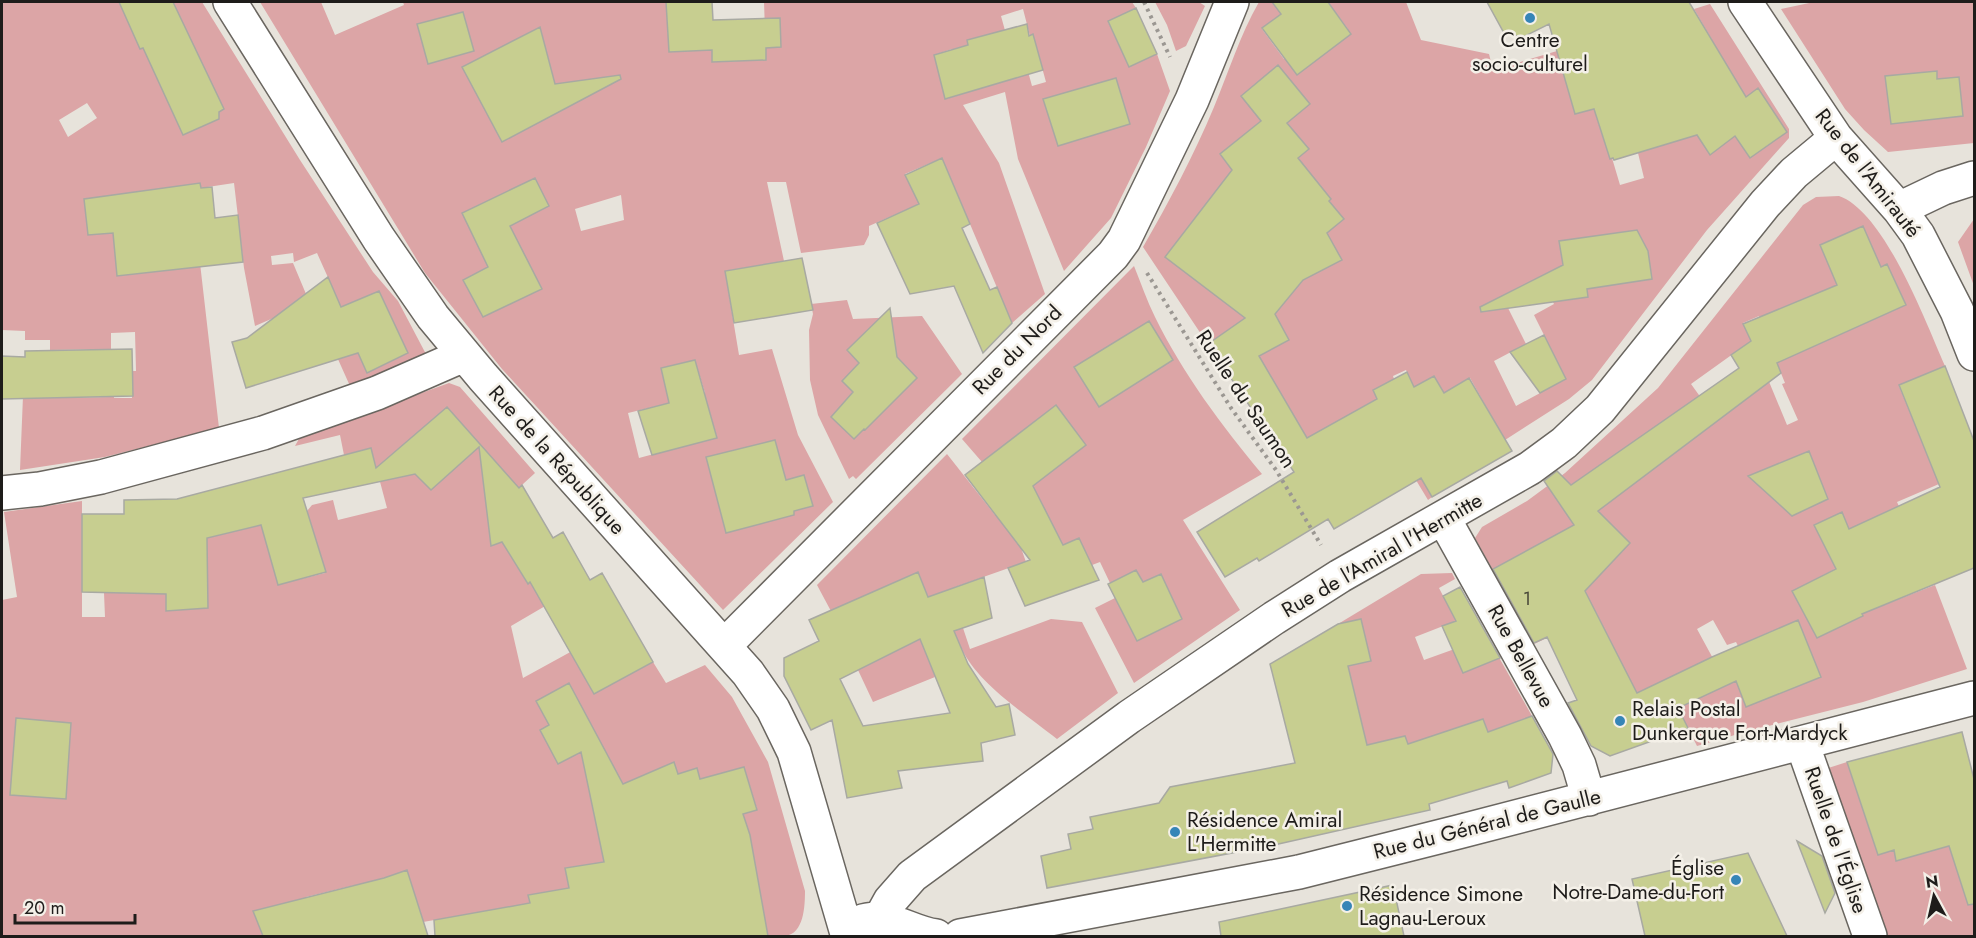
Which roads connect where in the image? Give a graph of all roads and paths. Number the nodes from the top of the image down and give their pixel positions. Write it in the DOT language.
graph roads {
  1 [pos="230,2"];
  2 [pos="1144,2"];
  3 [pos="1232,2"];
  4 [pos="1748,2"];
  5 [pos="1192,100"];
  6 [pos="1836,138"];
  7 [pos="1974,178"];
  8 [pos="1899,209"];
  9 [pos="1124,240"];
  10 [pos="1974,354"];
  11 [pos="464,355"];
  12 [pos="2,493"];
  13 [pos="1444,519"];
  14 [pos="1340,576"];
  15 [pos="724,646"];
  16 [pos="1974,698"];
  17 [pos="1802,743"];
  18 [pos="1590,798"];
  19 [pos="880,919"];
  20 [pos="842,933"];
  21 [pos="936,936"];
  22 [pos="960,936"];
  23 [pos="1870,936"];
  1 -- 11 [label="street, Rue de la République"];
  2 -- 5 [label="path"];
  3 -- 5 [label="street, Rue du Nord"];
  4 -- 6 [label="street, Rue de l'Amirauté"];
  5 -- 9 [label="street, Rue du Nord"];
  6 -- 8 [label="street, Rue de l'Amirauté"];
  6 -- 13 [label="street, Rue de l'Amiral l'Hermitte"];
  7 -- 8 [label="street"];
  8 -- 10 [label="street, Rue de l'Amirauté"];
  9 -- 14 [label="path, Ruelle du Saumon"];
  9 -- 15 [label="street, Rue du Nord"];
  11 -- 12 [label="street"];
  11 -- 15 [label="street, Rue de la République"];
  13 -- 14 [label="street, Rue de l'Amiral l'Hermitte"];
  13 -- 18 [label="street, Rue Bellevue"];
  14 -- 19 [label="street, Rue de l'Amiral l'Hermitte"];
  15 -- 20 [label="street, Rue de la République"];
  16 -- 17 [label="street, Rue du Général de Gaulle"];
  17 -- 18 [label="street, Rue du Général de Gaulle"];
  17 -- 23 [label="street, Ruelle de l'Église"];
  18 -- 22 [label="street, Rue du Général de Gaulle"];
  19 -- 20 [label="street"];
  19 -- 21 [label="street"];
}
